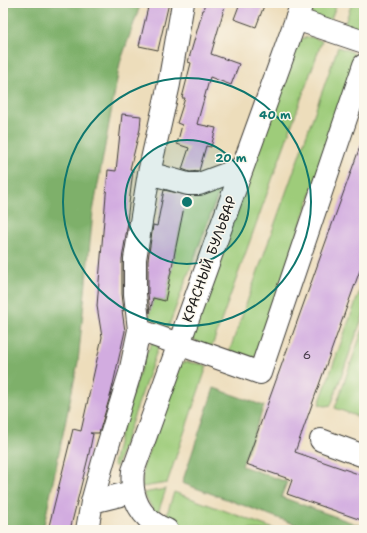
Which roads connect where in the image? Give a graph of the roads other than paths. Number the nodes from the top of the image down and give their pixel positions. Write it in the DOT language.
graph roads {
  1 [pos="183,3"];
  2 [pos="299,11"];
  3 [pos="364,42"];
  4 [pos="364,65"];
  5 [pos="242,168"];
  6 [pos="149,173"];
  7 [pos="139,330"];
  8 [pos="178,344"];
  9 [pos="321,440"];
  10 [pos="364,456"];
  11 [pos="132,492"];
  12 [pos="92,502"];
  13 [pos="86,530"];
  14 [pos="167,530"];
  1 -- 6 [label="street"];
  2 -- 3 [label="street"];
  2 -- 5 [label="street, КРАСНЫЙ БУЛЬВАР"];
  4 -- 8 [label="street"];
  5 -- 6 [label="street"];
  5 -- 8 [label="street, КРАСНЫЙ БУЛЬВАР"];
  6 -- 7 [label="street"];
  7 -- 8 [label="street"];
  7 -- 12 [label="street"];
  8 -- 11 [label="street, КРАСНЫЙ БУЛЬВАР"];
  9 -- 10 [label="street"];
  11 -- 12 [label="street"];
  11 -- 14 [label="street, КРАСНЫЙ БУЛЬВАР"];
  12 -- 13 [label="street"];
}
